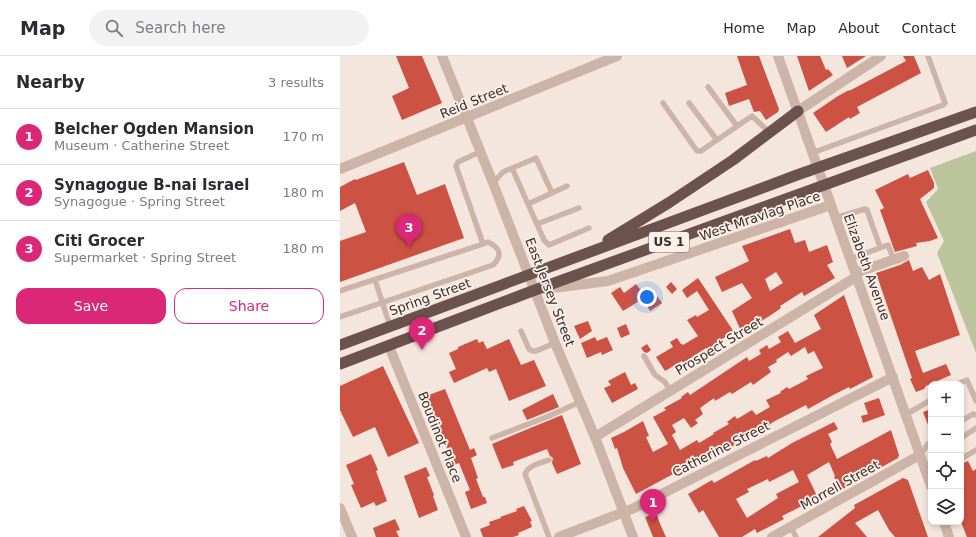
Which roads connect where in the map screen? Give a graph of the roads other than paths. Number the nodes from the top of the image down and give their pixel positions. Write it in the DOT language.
graph roads {
  1 [pos="442,56"];
  2 [pos="617,56"];
  3 [pos="778,56"];
  4 [pos="880,56"];
  5 [pos="928,56"];
  6 [pos="708,87"];
  7 [pos="663,103"];
  8 [pos="689,103"];
  9 [pos="798,111"];
  10 [pos="976,112"];
  11 [pos="466,118"];
  12 [pos="737,126"];
  13 [pos="976,130"];
  14 [pos="769,132"];
  15 [pos="717,140"];
  16 [pos="480,152"];
  17 [pos="812,153"];
  18 [pos="340,168"];
  19 [pos="512,168"];
  20 [pos="493,183"];
  21 [pos="567,186"];
  22 [pos="552,193"];
  23 [pos="528,204"];
  24 [pos="831,205"];
  25 [pos="579,208"];
  26 [pos="835,218"];
  27 [pos="537,224"];
  28 [pos="589,228"];
  29 [pos="483,244"];
  30 [pos="880,247"];
  31 [pos="586,254"];
  32 [pos="904,256"];
  33 [pos="850,259"];
  34 [pos="894,260"];
  35 [pos="529,275"];
  36 [pos="856,275"];
  37 [pos="375,280"];
  38 [pos="535,290"];
  39 [pos="340,291"];
  40 [pos="382,303"];
  41 [pos="340,317"];
  42 [pos="390,326"];
  43 [pos="521,331"];
  44 [pos="555,343"];
  45 [pos="340,345"];
  46 [pos="389,346"];
  47 [pos="644,356"];
  48 [pos="340,364"];
  49 [pos="893,377"];
  50 [pos="964,381"];
  51 [pos="670,391"];
  52 [pos="976,401"];
  53 [pos="580,402"];
  54 [pos="928,402"];
  55 [pos="905,415"];
  56 [pos="976,415"];
  57 [pos="965,419"];
  58 [pos="976,428"];
  59 [pos="964,436"];
  60 [pos="595,437"];
  61 [pos="492,438"];
  62 [pos="928,444"];
  63 [pos="976,450"];
  64 [pos="964,457"];
  65 [pos="549,460"];
  66 [pos="924,461"];
  67 [pos="928,474"];
  68 [pos="340,508"];
  69 [pos="623,511"];
  70 [pos="945,525"];
  71 [pos="790,527"];
  72 [pos="352,537"];
  73 [pos="466,537"];
  74 [pos="549,537"];
  75 [pos="559,537"];
  76 [pos="633,537"];
  77 [pos="772,537"];
  78 [pos="796,537"];
  79 [pos="949,537"];
  1 -- 11 [label="street, East Jersey Street"];
  2 -- 11 [label="street, Reid Street"];
  3 -- 9 [label="street, Elizabeth Avenue"];
  4 -- 9 [label="street"];
  5 -- 17 [label="lane"];
  6 -- 12 [label="lane"];
  7 -- 15 [label="lane"];
  8 -- 15 [label="lane"];
  9 -- 14 [label="highway"];
  9 -- 17 [label="street, Elizabeth Avenue"];
  10 -- 31 [label="highway, US 1"];
  11 -- 16 [label="street, East Jersey Street"];
  11 -- 18 [label="street, Reid Street"];
  12 -- 14 [label="lane"];
  12 -- 15 [label="lane"];
  13 -- 38 [label="highway, US 1"];
  14 -- 31 [label="highway"];
  16 -- 20 [label="street, East Jersey Street"];
  16 -- 29 [label="lane"];
  17 -- 24 [label="street, Elizabeth Avenue"];
  19 -- 20 [label="lane"];
  19 -- 22 [label="lane"];
  19 -- 23 [label="lane"];
  20 -- 35 [label="street, East Jersey Street"];
  21 -- 22 [label="lane"];
  22 -- 23 [label="lane"];
  23 -- 27 [label="lane"];
  24 -- 26 [label="street, Elizabeth Avenue"];
  24 -- 38 [label="street, West Mravlag Place"];
  25 -- 27 [label="lane"];
  26 -- 30 [label="lane"];
  26 -- 33 [label="street, Elizabeth Avenue"];
  27 -- 28 [label="lane"];
  29 -- 37 [label="lane"];
  29 -- 40 [label="lane"];
  30 -- 33 [label="lane"];
  30 -- 34 [label="lane"];
  31 -- 35 [label="highway, US 1"];
  32 -- 34 [label="street, Prospect Street"];
  33 -- 36 [label="street, Elizabeth Avenue"];
  34 -- 36 [label="street, Prospect Street"];
  35 -- 38 [label="street, East Jersey Street"];
  35 -- 42 [label="highway, Spring Street / US 1"];
  36 -- 49 [label="street, Elizabeth Avenue"];
  36 -- 51 [label="street, Prospect Street"];
  37 -- 39 [label="lane"];
  37 -- 40 [label="lane"];
  38 -- 44 [label="street, East Jersey Street"];
  38 -- 46 [label="highway, US 1"];
  40 -- 41 [label="lane"];
  40 -- 42 [label="lane"];
  42 -- 45 [label="highway, Spring Street / US 1"];
  43 -- 44 [label="lane"];
  44 -- 53 [label="street, East Jersey Street"];
  46 -- 48 [label="highway, US 1"];
  46 -- 73 [label="street, Boudinot Place"];
  47 -- 51 [label="lane"];
  49 -- 55 [label="street, Elizabeth Avenue"];
  49 -- 69 [label="street, Catherine Street"];
  50 -- 52 [label="lane"];
  51 -- 60 [label="street, Prospect Street"];
  53 -- 60 [label="street, East Jersey Street"];
  53 -- 61 [label="lane"];
  54 -- 55 [label="lane"];
  55 -- 66 [label="street, Elizabeth Avenue"];
  56 -- 57 [label="lane"];
  58 -- 59 [label="lane"];
  60 -- 69 [label="street, East Jersey Street"];
  62 -- 66 [label="lane"];
  63 -- 64 [label="lane"];
  65 -- 74 [label="lane"];
  66 -- 67 [label="street, Elizabeth Avenue"];
  66 -- 71 [label="street, Morrell Street"];
  68 -- 72 [label="street"];
  69 -- 75 [label="street, Catherine Street"];
  69 -- 76 [label="street, East Jersey Street"];
  70 -- 79 [label="street"];
  71 -- 77 [label="street, Morrell Street"];
  71 -- 78 [label="lane"];
}
